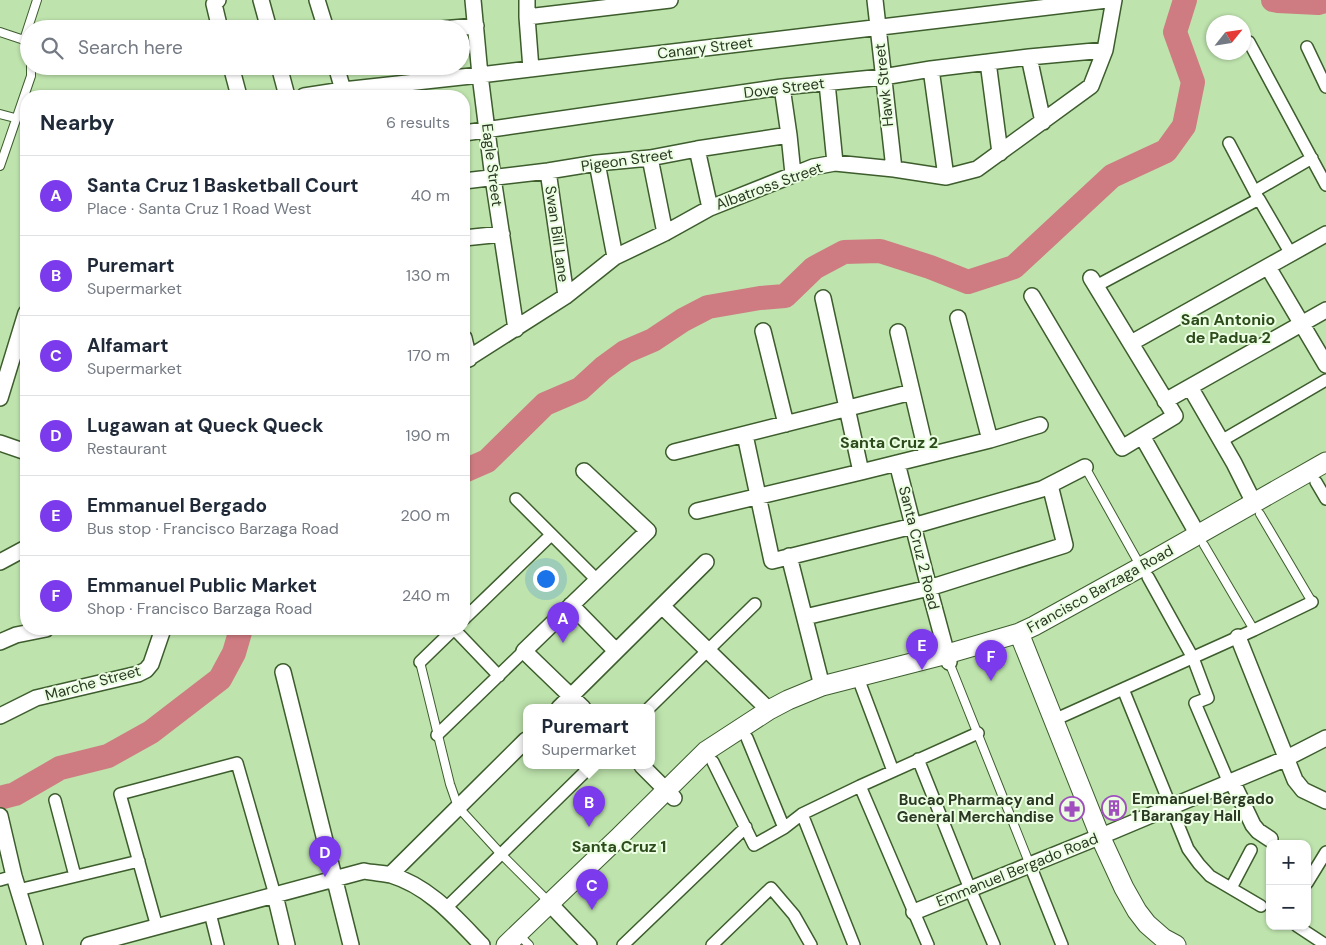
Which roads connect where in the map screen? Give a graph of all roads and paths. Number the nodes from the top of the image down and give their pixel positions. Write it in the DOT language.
graph roads {
  1 [pos="37,0"];
  2 [pos="261,0"];
  3 [pos="317,0"];
  4 [pos="473,0"];
  5 [pos="527,0"];
  6 [pos="670,0"];
  7 [pos="875,0"];
  8 [pos="1107,0"];
  9 [pos="1114,0"];
  10 [pos="216,2"];
  11 [pos="527,18"];
  12 [pos="30,20"];
  13 [pos="219,20"];
  14 [pos="267,20"];
  15 [pos="323,20"];
  16 [pos="470,26"];
  17 [pos="476,26"];
  18 [pos="878,28"];
  19 [pos="0,32"];
  20 [pos="20,39"];
  21 [pos="1251,47"];
  22 [pos="1307,47"];
  23 [pos="1105,50"];
  24 [pos="1029,57"];
  25 [pos="988,62"];
  26 [pos="531,69"];
  27 [pos="931,69"];
  28 [pos="30,75"];
  29 [pos="233,75"];
  30 [pos="281,75"];
  31 [pos="338,75"];
  32 [pos="480,75"];
  33 [pos="883,77"];
  34 [pos="827,83"];
  35 [pos="782,87"];
  36 [pos="1326,87"];
  37 [pos="25,90"];
  38 [pos="237,90"];
  39 [pos="285,90"];
  40 [pos="342,90"];
  41 [pos="20,104"];
  42 [pos="0,114"];
  43 [pos="15,118"];
  44 [pos="1043,122"];
  45 [pos="488,130"];
  46 [pos="470,132"];
  47 [pos="789,135"];
  48 [pos="1229,143"];
  49 [pos="697,149"];
  50 [pos="1000,153"];
  51 [pos="650,158"];
  52 [pos="1312,158"];
  53 [pos="835,162"];
  54 [pos="597,163"];
  55 [pos="0,166"];
  56 [pos="894,169"];
  57 [pos="548,171"];
  58 [pos="794,174"];
  59 [pos="946,176"];
  60 [pos="493,178"];
  61 [pos="470,180"];
  62 [pos="1326,185"];
  63 [pos="1257,195"];
  64 [pos="710,208"];
  65 [pos="665,233"];
  66 [pos="502,234"];
  67 [pos="1326,234"];
  68 [pos="470,237"];
  69 [pos="1291,254"];
  70 [pos="615,257"];
  71 [pos="1268,267"];
  72 [pos="1094,282"];
  73 [pos="566,296"];
  74 [pos="1032,296"];
  75 [pos="823,298"];
  76 [pos="1326,310"];
  77 [pos="958,318"];
  78 [pos="1302,324"];
  79 [pos="516,329"];
  80 [pos="763,331"];
  81 [pos="898,332"];
  82 [pos="20,333"];
  83 [pos="1131,343"];
  84 [pos="470,358"];
  85 [pos="1326,365"];
  86 [pos="1326,380"];
  87 [pos="1190,387"];
  88 [pos="912,392"];
  89 [pos="0,398"];
  90 [pos="1165,401"];
  91 [pos="847,409"];
  92 [pos="786,424"];
  93 [pos="1040,425"];
  94 [pos="745,435"];
  95 [pos="1142,436"];
  96 [pos="990,440"];
  97 [pos="1221,441"];
  98 [pos="0,443"];
  99 [pos="20,450"];
  100 [pos="674,452"];
  101 [pos="927,455"];
  102 [pos="1326,462"];
  103 [pos="897,463"];
  104 [pos="1085,467"];
  105 [pos="584,471"];
  106 [pos="861,472"];
  107 [pos="1321,480"];
  108 [pos="1050,485"];
  109 [pos="759,496"];
  110 [pos="516,499"];
  111 [pos="1326,499"];
  112 [pos="1257,508"];
  113 [pos="697,511"];
  114 [pos="913,526"];
  115 [pos="552,535"];
  116 [pos="1200,540"];
  117 [pos="20,551"];
  118 [pos="789,556"];
  119 [pos="0,562"];
  120 [pos="706,562"];
  121 [pos="1144,572"];
  122 [pos="597,580"];
  123 [pos="929,588"];
  124 [pos="1312,602"];
  125 [pos="755,604"];
  126 [pos="571,605"];
  127 [pos="662,606"];
  128 [pos="470,613"];
  129 [pos="805,617"];
  130 [pos="1254,630"];
  131 [pos="20,634"];
  132 [pos="162,635"];
  133 [pos="448,635"];
  134 [pos="460,635"];
  135 [pos="1238,637"];
  136 [pos="1022,638"];
  137 [pos="0,642"];
  138 [pos="524,651"];
  139 [pos="616,651"];
  140 [pos="708,651"];
  141 [pos="948,658"];
  142 [pos="1193,658"];
  143 [pos="420,662"];
  144 [pos="283,672"];
  145 [pos="499,676"];
  146 [pos="822,686"];
  147 [pos="861,686"];
  148 [pos="1123,689"];
  149 [pos="571,696"];
  150 [pos="562,704"];
  151 [pos="579,704"];
  152 [pos="653,704"];
  153 [pos="769,710"];
  154 [pos="0,716"];
  155 [pos="1054,720"];
  156 [pos="978,733"];
  157 [pos="437,735"];
  158 [pos="747,738"];
  159 [pos="1326,738"];
  160 [pos="523,743"];
  161 [pos="1287,758"];
  162 [pos="918,759"];
  163 [pos="713,762"];
  164 [pos="588,769"];
  165 [pos="645,769"];
  166 [pos="893,771"];
  167 [pos="1231,782"];
  168 [pos="860,786"];
  169 [pos="670,794"];
  170 [pos="55,800"];
  171 [pos="1326,801"];
  172 [pos="458,807"];
  173 [pos="1171,807"];
  174 [pos="802,814"];
  175 [pos="0,816"];
  176 [pos="746,827"];
  177 [pos="784,828"];
  178 [pos="1100,836"];
  179 [pos="1270,839"];
  180 [pos="1250,850"];
  181 [pos="1326,852"];
  182 [pos="501,854"];
  183 [pos="139,860"];
  184 [pos="1030,865"];
  185 [pos="1321,871"];
  186 [pos="390,875"];
  187 [pos="75,876"];
  188 [pos="335,879"];
  189 [pos="1311,880"];
  190 [pos="11,882"];
  191 [pos="1231,888"];
  192 [pos="970,889"];
  193 [pos="275,895"];
  194 [pos="1261,906"];
  195 [pos="553,907"];
  196 [pos="446,908"];
  197 [pos="914,912"];
  198 [pos="210,913"];
  199 [pos="157,927"];
  200 [pos="1302,930"];
  201 [pos="520,944"];
  202 [pos="810,944"];
  203 [pos="35,945"];
  204 [pos="89,945"];
  205 [pos="218,945"];
  206 [pos="287,945"];
  207 [pos="351,945"];
  208 [pos="482,945"];
  209 [pos="589,945"];
  210 [pos="623,945"];
  211 [pos="712,945"];
  212 [pos="854,945"];
  213 [pos="928,945"];
  214 [pos="994,945"];
  215 [pos="1062,945"];
  216 [pos="1176,945"];
  217 [pos="1326,945"];
  1 -- 12 [label="lane"];
  2 -- 14 [label="street"];
  3 -- 15 [label="street"];
  4 -- 17 [label="street, Eagle Street"];
  5 -- 11 [label="street"];
  6 -- 11 [label="street"];
  7 -- 18 [label="street, Hawk Street"];
  8 -- 18 [label="street, Canary Street"];
  9 -- 23 [label="street, Albatross Street"];
  10 -- 13 [label="street"];
  11 -- 26 [label="street"];
  16 -- 17 [label="street"];
  17 -- 32 [label="street, Eagle Street"];
  18 -- 26 [label="street, Canary Street"];
  18 -- 33 [label="street, Hawk Street"];
  19 -- 20 [label="lane"];
  21 -- 52 [label="street"];
  22 -- 36 [label="street"];
  23 -- 24 [label="street, Dove Street"];
  23 -- 44 [label="street, Albatross Street"];
  24 -- 25 [label="street, Dove Street"];
  24 -- 44 [label="street"];
  25 -- 27 [label="street, Dove Street"];
  25 -- 50 [label="street"];
  26 -- 32 [label="street, Canary Street"];
  27 -- 33 [label="street, Dove Street"];
  27 -- 59 [label="street"];
  28 -- 37 [label="lane"];
  29 -- 38 [label="street"];
  30 -- 39 [label="street"];
  31 -- 40 [label="street"];
  32 -- 40 [label="street, Canary Street"];
  32 -- 45 [label="street, Eagle Street"];
  33 -- 34 [label="street, Dove Street"];
  33 -- 56 [label="street, Hawk Street"];
  34 -- 35 [label="street, Dove Street"];
  34 -- 53 [label="street"];
  35 -- 45 [label="street, Dove Street"];
  35 -- 47 [label="street"];
  41 -- 43 [label="lane"];
  42 -- 43 [label="lane"];
  43 -- 55 [label="lane"];
  44 -- 50 [label="street, Albatross Street"];
  45 -- 46 [label="street, Dove Street"];
  45 -- 60 [label="street, Eagle Street"];
  47 -- 49 [label="street, Pigeon Street"];
  47 -- 58 [label="street"];
  48 -- 63 [label="street"];
  49 -- 51 [label="street, Pigeon Street"];
  49 -- 64 [label="street"];
  50 -- 59 [label="street, Albatross Street"];
  51 -- 54 [label="street, Pigeon Street"];
  51 -- 65 [label="street"];
  52 -- 62 [label="street"];
  52 -- 63 [label="street"];
  53 -- 56 [label="street, Albatross Street"];
  53 -- 58 [label="street, Albatross Street"];
  54 -- 57 [label="street, Pigeon Street"];
  54 -- 70 [label="street"];
  56 -- 59 [label="street, Albatross Street"];
  57 -- 60 [label="street, Pigeon Street"];
  57 -- 73 [label="street, Swan Bill Lane"];
  58 -- 64 [label="street, Albatross Street"];
  60 -- 61 [label="street, Pigeon Street"];
  60 -- 66 [label="street, Eagle Street"];
  63 -- 69 [label="street"];
  63 -- 72 [label="street"];
  64 -- 65 [label="street, Albatross Street"];
  65 -- 70 [label="street, Albatross Street"];
  66 -- 68 [label="street"];
  66 -- 79 [label="street, Eagle Street"];
  67 -- 69 [label="street"];
  69 -- 71 [label="street"];
  70 -- 73 [label="street, Albatross Street"];
  71 -- 78 [label="street"];
  71 -- 83 [label="street"];
  72 -- 83 [label="street"];
  73 -- 79 [label="street, Albatross Street"];
  74 -- 95 [label="street"];
  75 -- 91 [label="street"];
  76 -- 78 [label="street"];
  77 -- 96 [label="street"];
  78 -- 85 [label="street"];
  78 -- 87 [label="street"];
  79 -- 84 [label="street, Albatross Street"];
  80 -- 92 [label="street"];
  81 -- 88 [label="street"];
  82 -- 89 [label="street"];
  83 -- 90 [label="street"];
  86 -- 97 [label="street"];
  87 -- 90 [label="street"];
  87 -- 97 [label="street"];
  88 -- 91 [label="street"];
  88 -- 101 [label="street"];
  90 -- 95 [label="street"];
  91 -- 92 [label="street"];
  91 -- 106 [label="street"];
  92 -- 94 [label="street"];
  93 -- 96 [label="street"];
  94 -- 100 [label="street"];
  94 -- 109 [label="street"];
  95 -- 116 [label="street"];
  96 -- 101 [label="street"];
  97 -- 112 [label="street"];
  98 -- 99 [label="street"];
  101 -- 103 [label="street"];
  102 -- 112 [label="street, Francisco Barzaga Road"];
  103 -- 106 [label="street"];
  103 -- 114 [label="street, Santa Cruz 2 Road"];
  104 -- 108 [label="street"];
  104 -- 121 [label="lane"];
  105 -- 122 [label="street"];
  106 -- 109 [label="street"];
  107 -- 111 [label="street"];
  107 -- 112 [label="street, Francisco Barzaga Road"];
  108 -- 114 [label="street"];
  108 -- 123 [label="street"];
  109 -- 113 [label="street"];
  109 -- 118 [label="street"];
  110 -- 115 [label="street"];
  112 -- 116 [label="street, Francisco Barzaga Road"];
  112 -- 124 [label="lane"];
  114 -- 118 [label="street"];
  114 -- 123 [label="street, Santa Cruz 2 Road"];
  115 -- 122 [label="street"];
  115 -- 128 [label="street"];
  116 -- 121 [label="street, Francisco Barzaga Road"];
  116 -- 130 [label="lane"];
  117 -- 119 [label="street"];
  118 -- 129 [label="street"];
  120 -- 127 [label="street"];
  121 -- 136 [label="street, Francisco Barzaga Road"];
  121 -- 142 [label="street"];
  122 -- 126 [label="street"];
  123 -- 129 [label="street"];
  123 -- 141 [label="street, Santa Cruz 2 Road"];
  124 -- 130 [label="street"];
  125 -- 140 [label="street"];
  126 -- 138 [label="street"];
  126 -- 139 [label="street"];
  127 -- 139 [label="street"];
  127 -- 140 [label="street"];
  129 -- 146 [label="street"];
  130 -- 135 [label="street"];
  131 -- 137 [label="street"];
  132 -- 154 [label="street, Marche Street"];
  133 -- 143 [label="street"];
  134 -- 145 [label="street"];
  135 -- 142 [label="street"];
  135 -- 161 [label="street"];
  136 -- 141 [label="street, Francisco Barzaga Road"];
  136 -- 155 [label="street"];
  138 -- 145 [label="street"];
  138 -- 149 [label="street"];
  139 -- 149 [label="street"];
  140 -- 152 [label="street"];
  140 -- 153 [label="street"];
  141 -- 146 [label="street, Francisco Barzaga Road"];
  141 -- 147 [label="street, Francisco Barzaga Road"];
  141 -- 156 [label="lane"];
  142 -- 148 [label="street"];
  142 -- 167 [label="street"];
  143 -- 157 [label="lane"];
  144 -- 188 [label="street"];
  145 -- 157 [label="street"];
  146 -- 153 [label="street, Francisco Barzaga Road"];
  147 -- 158 [label="street, Francisco Barzaga Road"];
  147 -- 166 [label="street"];
  148 -- 155 [label="street"];
  148 -- 173 [label="street"];
  149 -- 150 [label="street"];
  149 -- 151 [label="street"];
  153 -- 169 [label="street, Francisco Barzaga Road"];
  155 -- 178 [label="street"];
  156 -- 162 [label="street"];
  156 -- 184 [label="lane"];
  157 -- 172 [label="lane"];
  158 -- 163 [label="street, Francisco Barzaga Road"];
  158 -- 177 [label="street"];
  159 -- 161 [label="street, Emmanuel Bergado Road"];
  160 -- 172 [label="street"];
  161 -- 167 [label="street, Emmanuel Bergado Road"];
  161 -- 171 [label="street"];
  162 -- 166 [label="street"];
  162 -- 192 [label="street"];
  163 -- 169 [label="street, Francisco Barzaga Road"];
  163 -- 176 [label="street"];
  164 -- 182 [label="street"];
  165 -- 169 [label="street"];
  166 -- 168 [label="street"];
  167 -- 173 [label="street, Emmanuel Bergado Road"];
  167 -- 179 [label="street"];
  168 -- 174 [label="street"];
  168 -- 197 [label="street"];
  169 -- 195 [label="street, Francisco Barzaga Road"];
  170 -- 187 [label="street"];
  172 -- 182 [label="lane"];
  172 -- 186 [label="street"];
  173 -- 178 [label="street, Emmanuel Bergado Road"];
  173 -- 191 [label="street"];
  174 -- 177 [label="street"];
  174 -- 212 [label="street"];
  175 -- 190 [label="street"];
  176 -- 177 [label="street"];
  176 -- 210 [label="street"];
  178 -- 184 [label="street, Emmanuel Bergado Road"];
  178 -- 216 [label="street"];
  180 -- 191 [label="street"];
  181 -- 185 [label="street"];
  182 -- 195 [label="lane"];
  182 -- 196 [label="street"];
  183 -- 187 [label="street"];
  183 -- 193 [label="street"];
  183 -- 199 [label="street"];
  184 -- 192 [label="street, Emmanuel Bergado Road"];
  184 -- 215 [label="street"];
  185 -- 189 [label="street"];
  186 -- 188 [label="street"];
  186 -- 196 [label="street"];
  187 -- 190 [label="street"];
  188 -- 193 [label="street"];
  188 -- 207 [label="street"];
  190 -- 203 [label="street"];
  191 -- 194 [label="street"];
  192 -- 197 [label="street, Emmanuel Bergado Road"];
  192 -- 214 [label="street"];
  193 -- 198 [label="street"];
  193 -- 206 [label="street"];
  195 -- 201 [label="street, Francisco Barzaga Road"];
  195 -- 209 [label="street"];
  196 -- 208 [label="street"];
  197 -- 213 [label="street"];
  198 -- 199 [label="street"];
  198 -- 205 [label="street"];
  199 -- 204 [label="street"];
  200 -- 217 [label="street"];
  202 -- 211 [label="street"];
}
